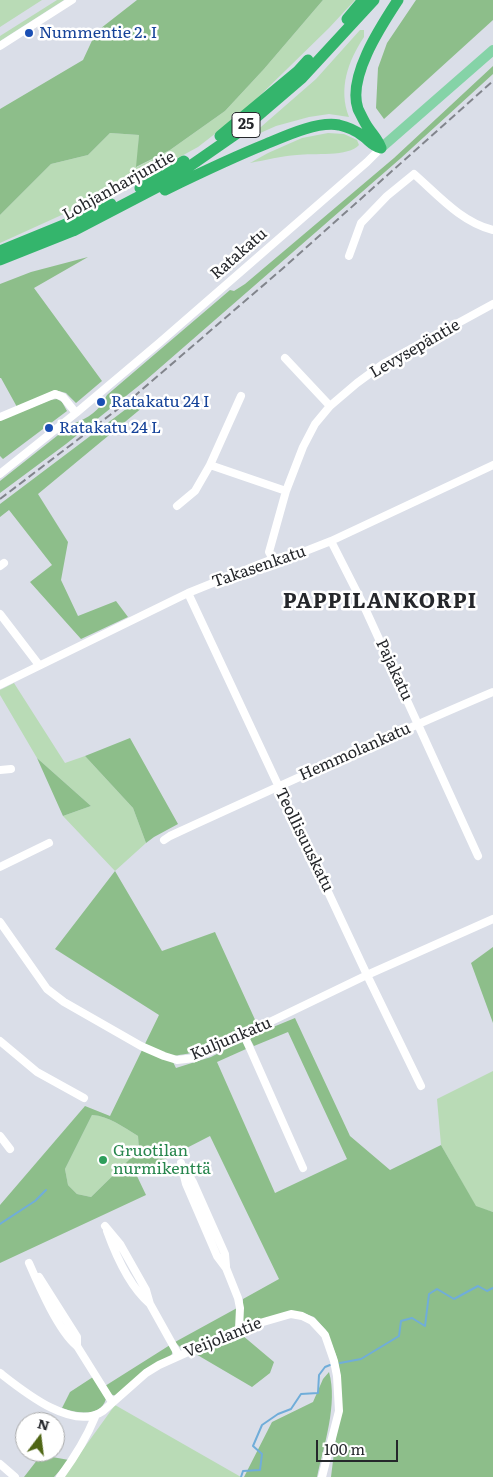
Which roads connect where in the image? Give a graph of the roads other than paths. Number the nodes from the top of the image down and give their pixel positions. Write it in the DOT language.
graph roads {
  1 [pos="72,0"];
  2 [pos="363,0"];
  3 [pos="374,0"];
  4 [pos="398,0"];
  5 [pos="0,46"];
  6 [pos="493,50"];
  7 [pos="381,148"];
  8 [pos="95,220"];
  9 [pos="493,230"];
  10 [pos="0,251"];
  11 [pos="349,256"];
  12 [pos="0,260"];
  13 [pos="493,304"];
  14 [pos="285,358"];
  15 [pos="240,396"];
  16 [pos="330,406"];
  17 [pos="76,413"];
  18 [pos="0,417"];
  19 [pos="210,464"];
  20 [pos="493,465"];
  21 [pos="0,474"];
  22 [pos="286,491"];
  23 [pos="177,506"];
  24 [pos="331,541"];
  25 [pos="273,559"];
  26 [pos="188,593"];
  27 [pos="0,614"];
  28 [pos="39,665"];
  29 [pos="0,685"];
  30 [pos="493,692"];
  31 [pos="418,723"];
  32 [pos="12,769"];
  33 [pos="0,770"];
  34 [pos="278,786"];
  35 [pos="164,840"];
  36 [pos="49,844"];
  37 [pos="478,856"];
  38 [pos="0,867"];
  39 [pos="493,919"];
  40 [pos="0,922"];
  41 [pos="367,975"];
  42 [pos="244,1035"];
  43 [pos="0,1041"];
  44 [pos="421,1086"];
  45 [pos="84,1098"];
  46 [pos="0,1136"];
  47 [pos="10,1149"];
  48 [pos="303,1168"];
  49 [pos="226,1268"];
  50 [pos="150,1304"];
  51 [pos="239,1329"];
  52 [pos="77,1346"];
  53 [pos="179,1356"];
  54 [pos="0,1372"];
  55 [pos="112,1402"];
  56 [pos="95,1416"];
  57 [pos="0,1464"];
  58 [pos="15,1477"];
  59 [pos="60,1477"];
  60 [pos="322,1477"];
  1 -- 5 [label="street"];
  2 -- 10 [label="highway, Lohjanharjuntie / 25"];
  3 -- 8 [label="highway, Lohjanharjuntie / 25"];
  4 -- 7 [label="highway"];
  6 -- 7 [label="main road, Ratakatu"];
  7 -- 8 [label="highway"];
  7 -- 17 [label="street, Ratakatu"];
  8 -- 12 [label="highway, Lohjanharjuntie / 25"];
  9 -- 11 [label="street"];
  13 -- 16 [label="street, Levysepäntie"];
  14 -- 16 [label="street"];
  15 -- 19 [label="street"];
  16 -- 22 [label="street, Levysepäntie"];
  17 -- 18 [label="street"];
  17 -- 21 [label="street, Ratakatu"];
  19 -- 22 [label="street"];
  19 -- 23 [label="street"];
  20 -- 24 [label="street, Takasenkatu"];
  22 -- 25 [label="street, Levysepäntie"];
  24 -- 25 [label="street, Takasenkatu"];
  24 -- 31 [label="street, Pajakatu"];
  25 -- 26 [label="street, Takasenkatu"];
  26 -- 28 [label="street, Takasenkatu"];
  26 -- 34 [label="street, Teollisuuskatu"];
  27 -- 28 [label="street"];
  28 -- 29 [label="street, Takasenkatu"];
  30 -- 31 [label="street, Hemmolankatu"];
  31 -- 34 [label="street, Hemmolankatu"];
  31 -- 37 [label="street, Pajakatu"];
  32 -- 33 [label="street"];
  34 -- 35 [label="street, Hemmolankatu"];
  34 -- 41 [label="street, Teollisuuskatu"];
  36 -- 38 [label="street"];
  39 -- 41 [label="street, Kuljunkatu"];
  40 -- 42 [label="street, Kuljunkatu"];
  41 -- 42 [label="street, Kuljunkatu"];
  41 -- 44 [label="street, Teollisuuskatu"];
  42 -- 48 [label="street"];
  43 -- 45 [label="street"];
  46 -- 47 [label="street"];
  49 -- 49 [label="street"];
  49 -- 51 [label="street"];
  50 -- 50 [label="street"];
  50 -- 53 [label="street"];
  51 -- 53 [label="street, Veijolantie"];
  51 -- 60 [label="street, Veijolantie"];
  52 -- 52 [label="street"];
  52 -- 55 [label="street"];
  53 -- 55 [label="street, Veijolantie"];
  54 -- 56 [label="street"];
  55 -- 56 [label="street, Veijolantie"];
  56 -- 59 [label="street"];
  57 -- 58 [label="street"];
}
